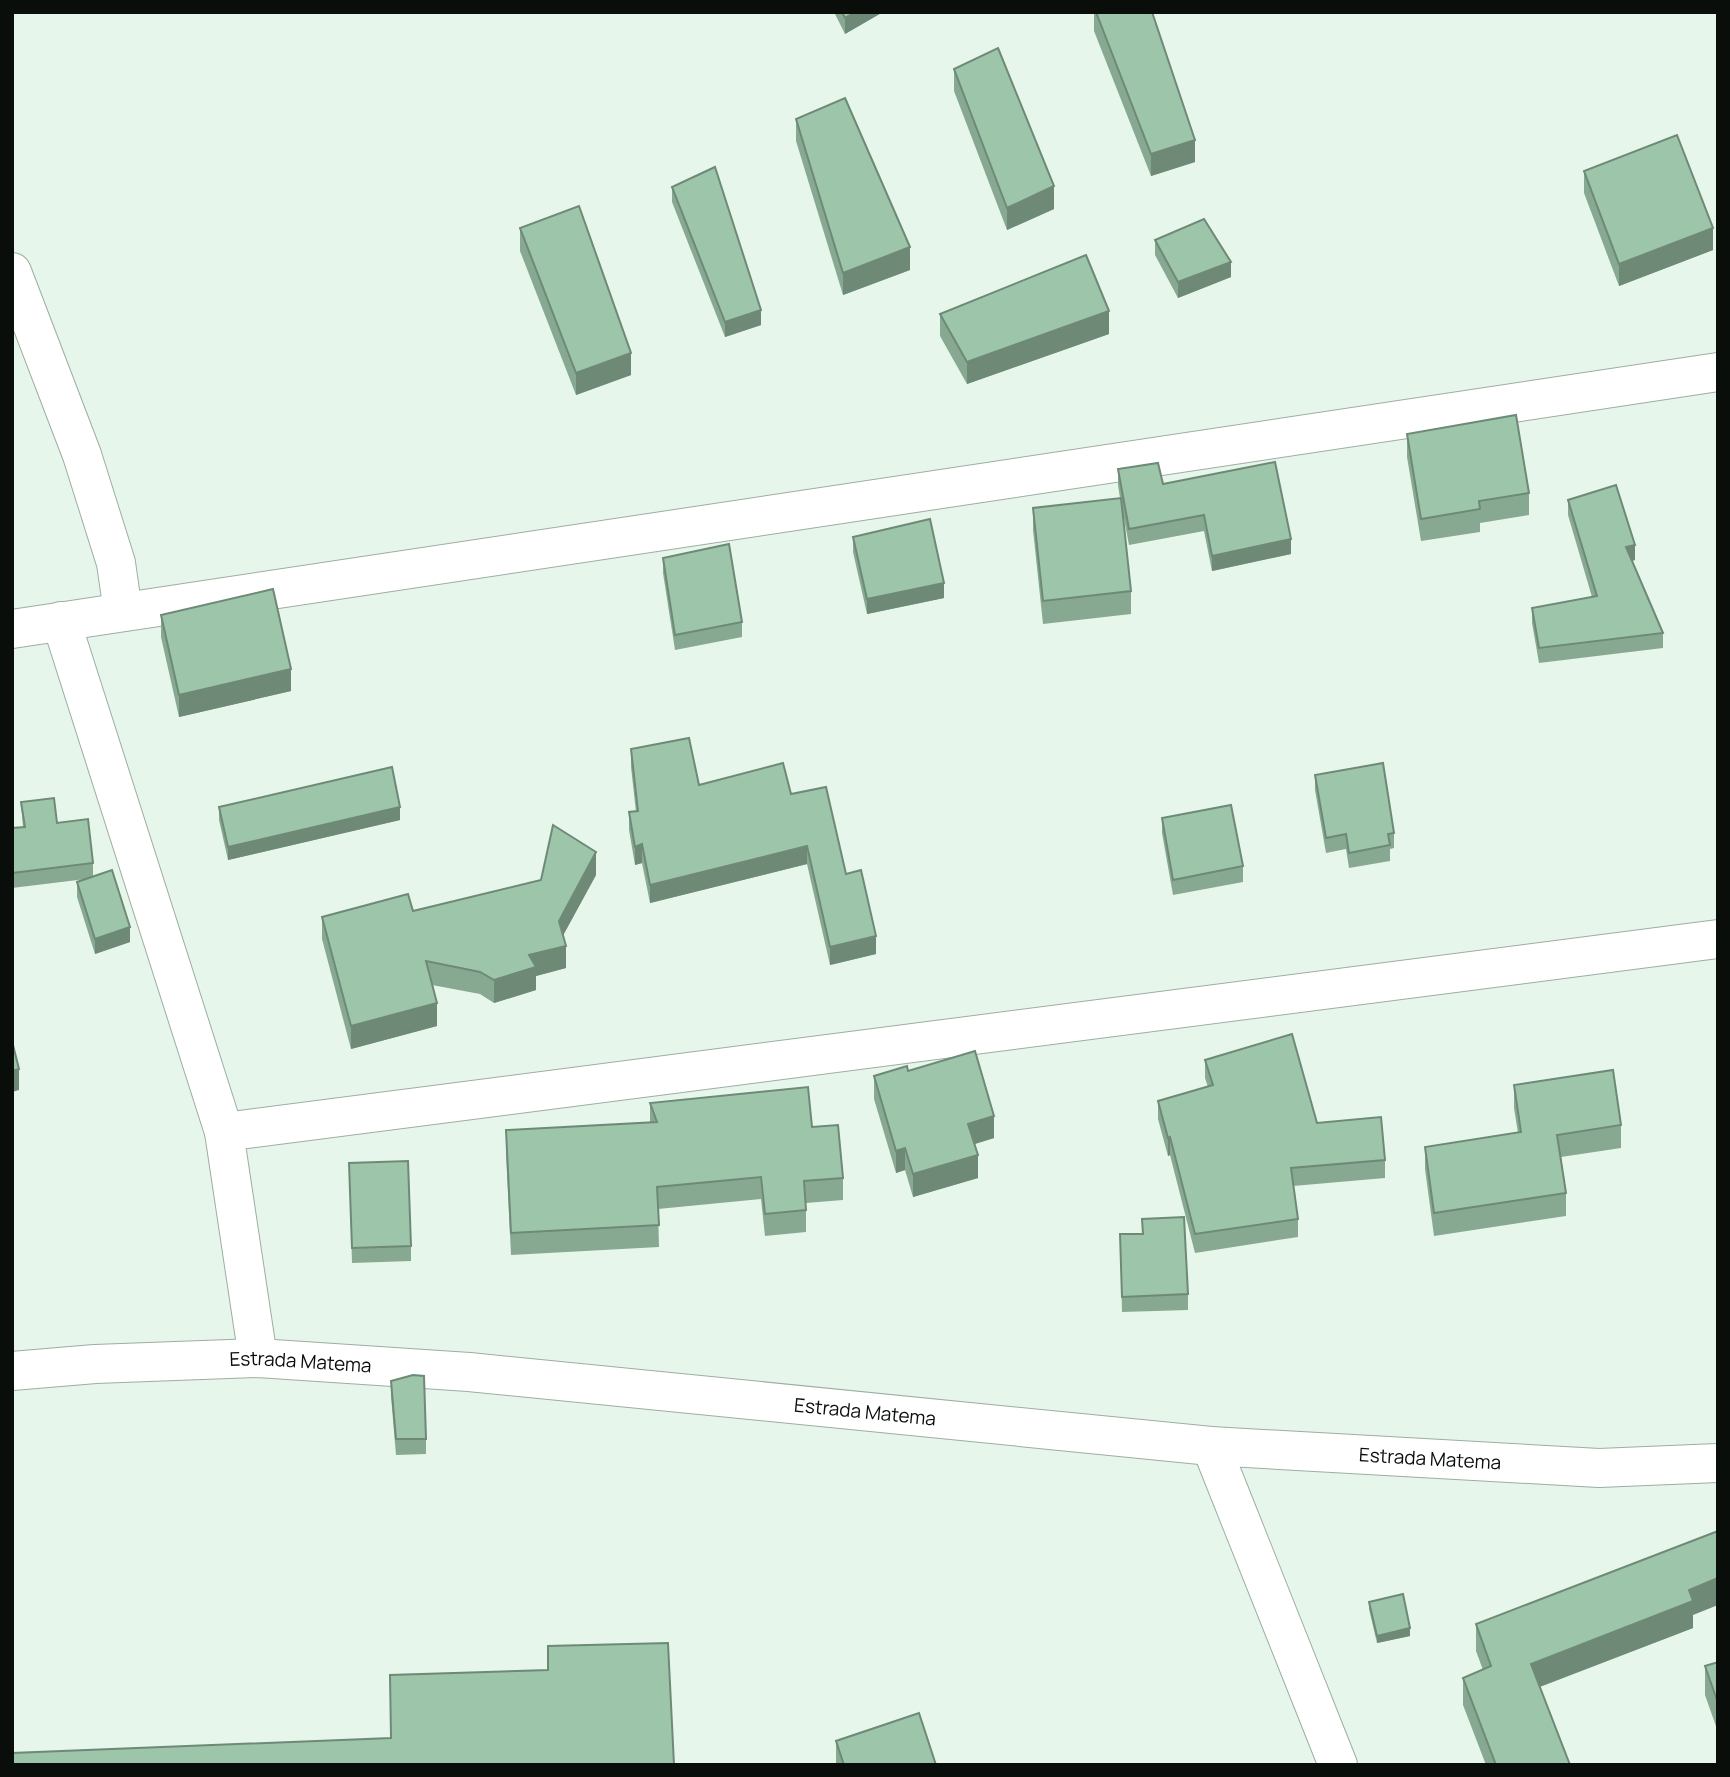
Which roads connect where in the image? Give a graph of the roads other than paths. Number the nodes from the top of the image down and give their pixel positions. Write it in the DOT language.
graph roads {
  1 [pos="12,272"];
  2 [pos="1718,372"];
  3 [pos="122,612"];
  4 [pos="61,621"];
  5 [pos="12,629"];
  6 [pos="1718,939"];
  7 [pos="224,1132"];
  8 [pos="258,1358"];
  9 [pos="12,1371"];
  10 [pos="1211,1446"];
  11 [pos="1718,1463"];
  12 [pos="1338,1765"];
  1 -- 3 [label="street"];
  2 -- 3 [label="street"];
  3 -- 4 [label="street"];
  4 -- 5 [label="street"];
  4 -- 7 [label="street"];
  6 -- 7 [label="street"];
  7 -- 8 [label="street"];
  8 -- 9 [label="street, Estrada Matema"];
  8 -- 10 [label="street, Estrada Matema"];
  10 -- 11 [label="street, Estrada Matema"];
  10 -- 12 [label="street"];
}
